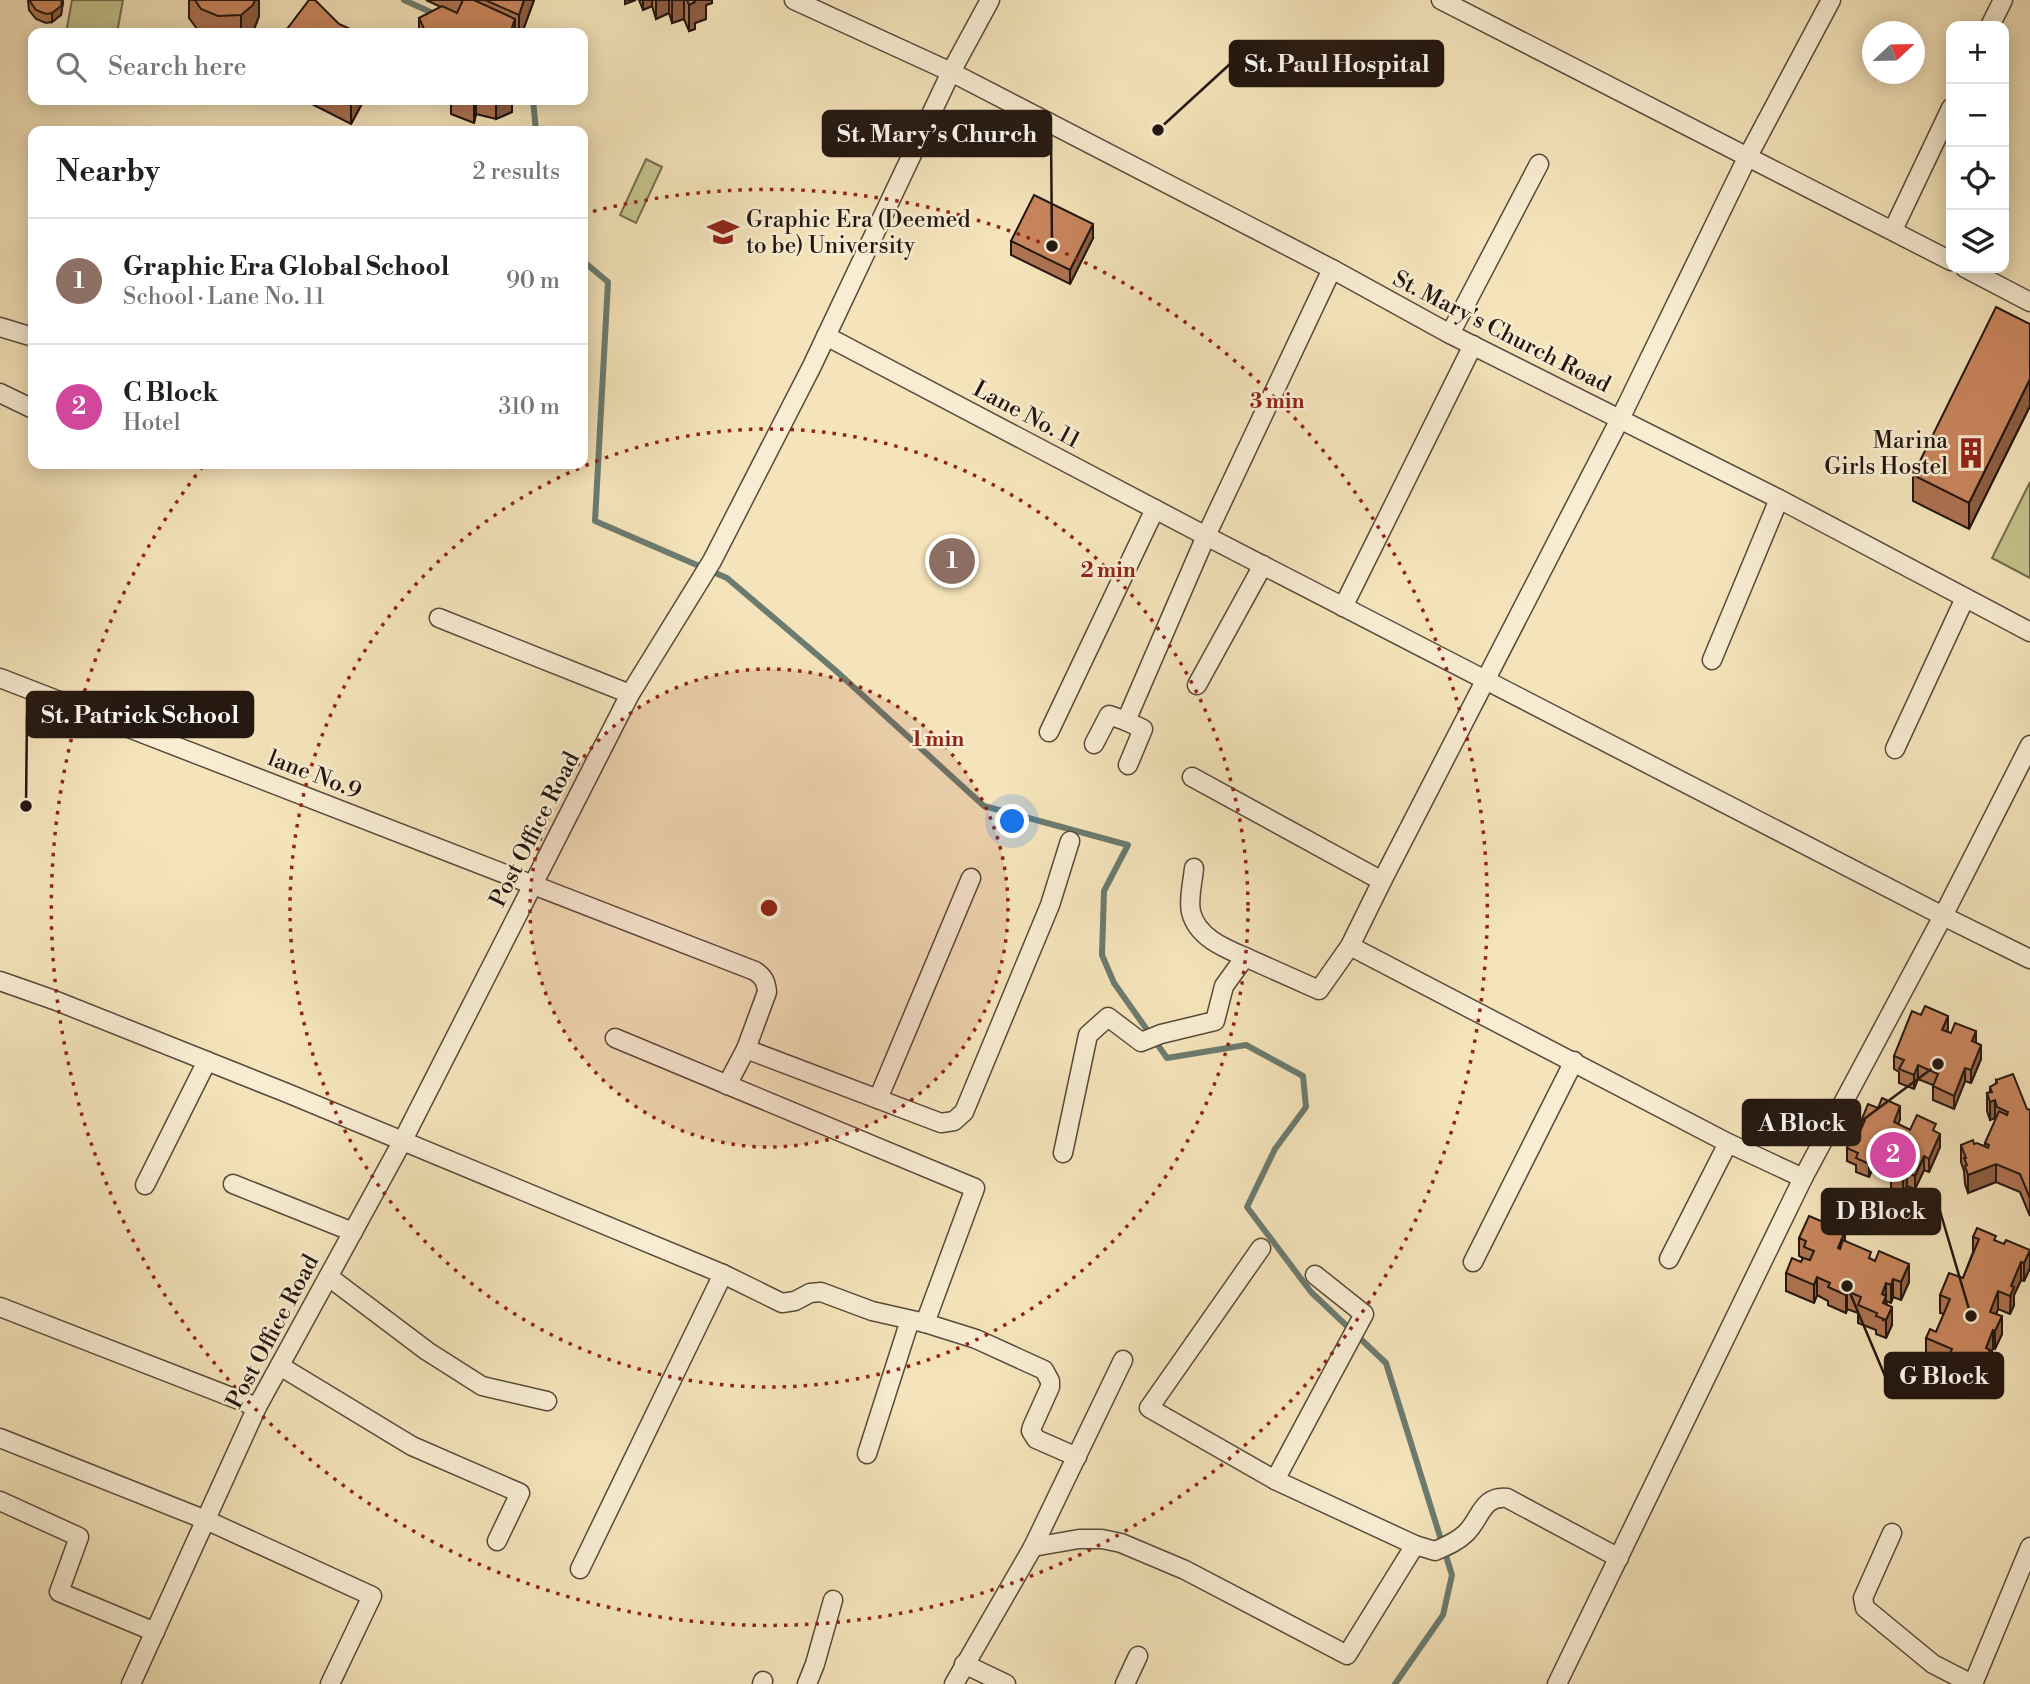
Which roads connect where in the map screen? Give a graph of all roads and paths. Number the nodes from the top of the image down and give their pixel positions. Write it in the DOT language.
graph roads {
  1 [pos="794,0"];
  2 [pos="990,0"];
  3 [pos="1441,0"];
  4 [pos="1831,0"];
  5 [pos="2003,0"];
  6 [pos="1992,21"];
  7 [pos="951,72"];
  8 [pos="1946,119"];
  9 [pos="1747,158"];
  10 [pos="1539,164"];
  11 [pos="1893,230"];
  12 [pos="1946,258"];
  13 [pos="1332,269"];
  14 [pos="1975,273"];
  15 [pos="2030,302"];
  16 [pos="0,327"];
  17 [pos="1450,334"];
  18 [pos="28,335"];
  19 [pos="826,336"];
  20 [pos="1473,345"];
  21 [pos="0,393"];
  22 [pos="28,407"];
  23 [pos="1620,419"];
  24 [pos="1779,499"];
  25 [pos="1155,509"];
  26 [pos="1206,536"];
  27 [pos="1263,565"];
  28 [pos="1965,598"];
  29 [pos="1343,607"];
  30 [pos="439,618"];
  31 [pos="2030,632"];
  32 [pos="1712,660"];
  33 [pos="0,678"];
  34 [pos="1485,680"];
  35 [pos="1196,685"];
  36 [pos="630,694"];
  37 [pos="1126,721"];
  38 [pos="1049,732"];
  39 [pos="1094,744"];
  40 [pos="2030,745"];
  41 [pos="1895,750"];
  42 [pos="1128,765"];
  43 [pos="1192,777"];
  44 [pos="1070,841"];
  45 [pos="1194,868"];
  46 [pos="971,877"];
  47 [pos="1382,881"];
  48 [pos="533,885"];
  49 [pos="1943,916"];
  50 [pos="1350,946"];
  51 [pos="1245,957"];
  52 [pos="2030,959"];
  53 [pos="0,981"];
  54 [pos="614,1038"];
  55 [pos="746,1049"];
  56 [pos="207,1061"];
  57 [pos="1574,1062"];
  58 [pos="727,1085"];
  59 [pos="878,1099"];
  60 [pos="402,1142"];
  61 [pos="1728,1143"];
  62 [pos="1063,1153"];
  63 [pos="1802,1178"];
  64 [pos="233,1184"];
  65 [pos="145,1185"];
  66 [pos="353,1232"];
  67 [pos="1261,1248"];
  68 [pos="1669,1259"];
  69 [pos="1473,1262"];
  70 [pos="723,1274"];
  71 [pos="1315,1275"];
  72 [pos="329,1277"];
  73 [pos="0,1307"];
  74 [pos="918,1322"];
  75 [pos="1124,1360"];
  76 [pos="281,1366"];
  77 [pos="547,1401"];
  78 [pos="257,1407"];
  79 [pos="0,1438"];
  80 [pos="867,1454"];
  81 [pos="1077,1457"];
  82 [pos="1275,1480"];
  83 [pos="0,1501"];
  84 [pos="206,1520"];
  85 [pos="1892,1533"];
  86 [pos="497,1541"];
  87 [pos="1415,1545"];
  88 [pos="2030,1547"];
  89 [pos="1033,1548"];
  90 [pos="1619,1558"];
  91 [pos="580,1569"];
  92 [pos="833,1601"];
  93 [pos="155,1632"];
  94 [pos="1138,1657"];
  95 [pos="964,1664"];
  96 [pos="131,1684"];
  97 [pos="330,1684"];
  98 [pos="807,1684"];
  99 [pos="954,1684"];
  100 [pos="1006,1684"];
  101 [pos="1125,1684"];
  102 [pos="1557,1684"];
  103 [pos="1973,1684"];
  1 -- 7 [label="street, St. Mary's Church Road"];
  2 -- 7 [label="street, Post Office Road"];
  3 -- 9 [label="street"];
  4 -- 9 [label="street"];
  5 -- 6 [label="street"];
  7 -- 13 [label="street, St. Mary's Church Road"];
  7 -- 19 [label="street, Post Office Road"];
  8 -- 11 [label="street"];
  9 -- 11 [label="street"];
  9 -- 23 [label="street"];
  10 -- 17 [label="street"];
  11 -- 12 [label="street"];
  13 -- 17 [label="street, St. Mary's Church Road"];
  13 -- 26 [label="street"];
  14 -- 15 [label="street"];
  16 -- 18 [label="street"];
  17 -- 20 [label="street, St. Mary's Church Road"];
  19 -- 25 [label="street, Lane No. 11"];
  19 -- 36 [label="street, Post Office Road"];
  20 -- 23 [label="street, St. Mary's Church Road"];
  20 -- 29 [label="street"];
  21 -- 22 [label="street"];
  23 -- 24 [label="street, St. Mary's Church Road"];
  23 -- 34 [label="street"];
  24 -- 28 [label="street, St. Mary's Church Road"];
  24 -- 32 [label="street"];
  25 -- 26 [label="street, Lane No. 11"];
  25 -- 38 [label="street"];
  26 -- 27 [label="street, Lane No. 11"];
  26 -- 37 [label="street"];
  27 -- 29 [label="street, Lane No. 11"];
  27 -- 35 [label="street"];
  28 -- 31 [label="street, St. Mary's Church Road"];
  28 -- 41 [label="street"];
  29 -- 34 [label="street, Lane No. 11"];
  30 -- 36 [label="street"];
  33 -- 48 [label="street, lane No.9"];
  34 -- 47 [label="street"];
  34 -- 49 [label="street, Lane No. 11"];
  36 -- 48 [label="street, Post Office Road"];
  37 -- 39 [label="street"];
  37 -- 42 [label="street"];
  40 -- 49 [label="street"];
  43 -- 47 [label="street"];
  44 -- 59 [label="street"];
  45 -- 51 [label="street"];
  46 -- 59 [label="street"];
  47 -- 50 [label="street"];
  48 -- 55 [label="street, lane No.9"];
  48 -- 60 [label="street, Post Office Road"];
  49 -- 52 [label="street, Lane No. 11"];
  49 -- 63 [label="street"];
  50 -- 51 [label="street"];
  50 -- 57 [label="street"];
  51 -- 62 [label="street"];
  53 -- 56 [label="street"];
  54 -- 58 [label="street"];
  55 -- 58 [label="street, lane No.9"];
  55 -- 59 [label="street"];
  56 -- 60 [label="street"];
  56 -- 65 [label="street"];
  57 -- 61 [label="street"];
  57 -- 69 [label="street"];
  58 -- 74 [label="street"];
  60 -- 66 [label="street, Post Office Road"];
  60 -- 70 [label="street"];
  61 -- 63 [label="street"];
  61 -- 68 [label="street"];
  63 -- 90 [label="street"];
  64 -- 66 [label="street"];
  66 -- 72 [label="street, Post Office Road"];
  67 -- 82 [label="street"];
  70 -- 74 [label="street"];
  70 -- 91 [label="street"];
  71 -- 82 [label="street"];
  72 -- 76 [label="street, Post Office Road"];
  72 -- 77 [label="street"];
  73 -- 78 [label="street"];
  74 -- 80 [label="street"];
  74 -- 81 [label="street"];
  75 -- 81 [label="street"];
  76 -- 78 [label="street, Post Office Road"];
  76 -- 86 [label="street"];
  78 -- 84 [label="street, Post Office Road"];
  79 -- 84 [label="street"];
  81 -- 89 [label="street"];
  82 -- 87 [label="street"];
  83 -- 93 [label="street"];
  84 -- 93 [label="street, Post Office Road"];
  84 -- 97 [label="street"];
  85 -- 103 [label="street"];
  87 -- 89 [label="street"];
  87 -- 90 [label="street"];
  88 -- 103 [label="street"];
  89 -- 95 [label="street"];
  90 -- 102 [label="street"];
  92 -- 98 [label="street"];
  93 -- 96 [label="street, Post Office Road"];
  94 -- 101 [label="street"];
  95 -- 99 [label="street"];
  95 -- 100 [label="street"];
}
